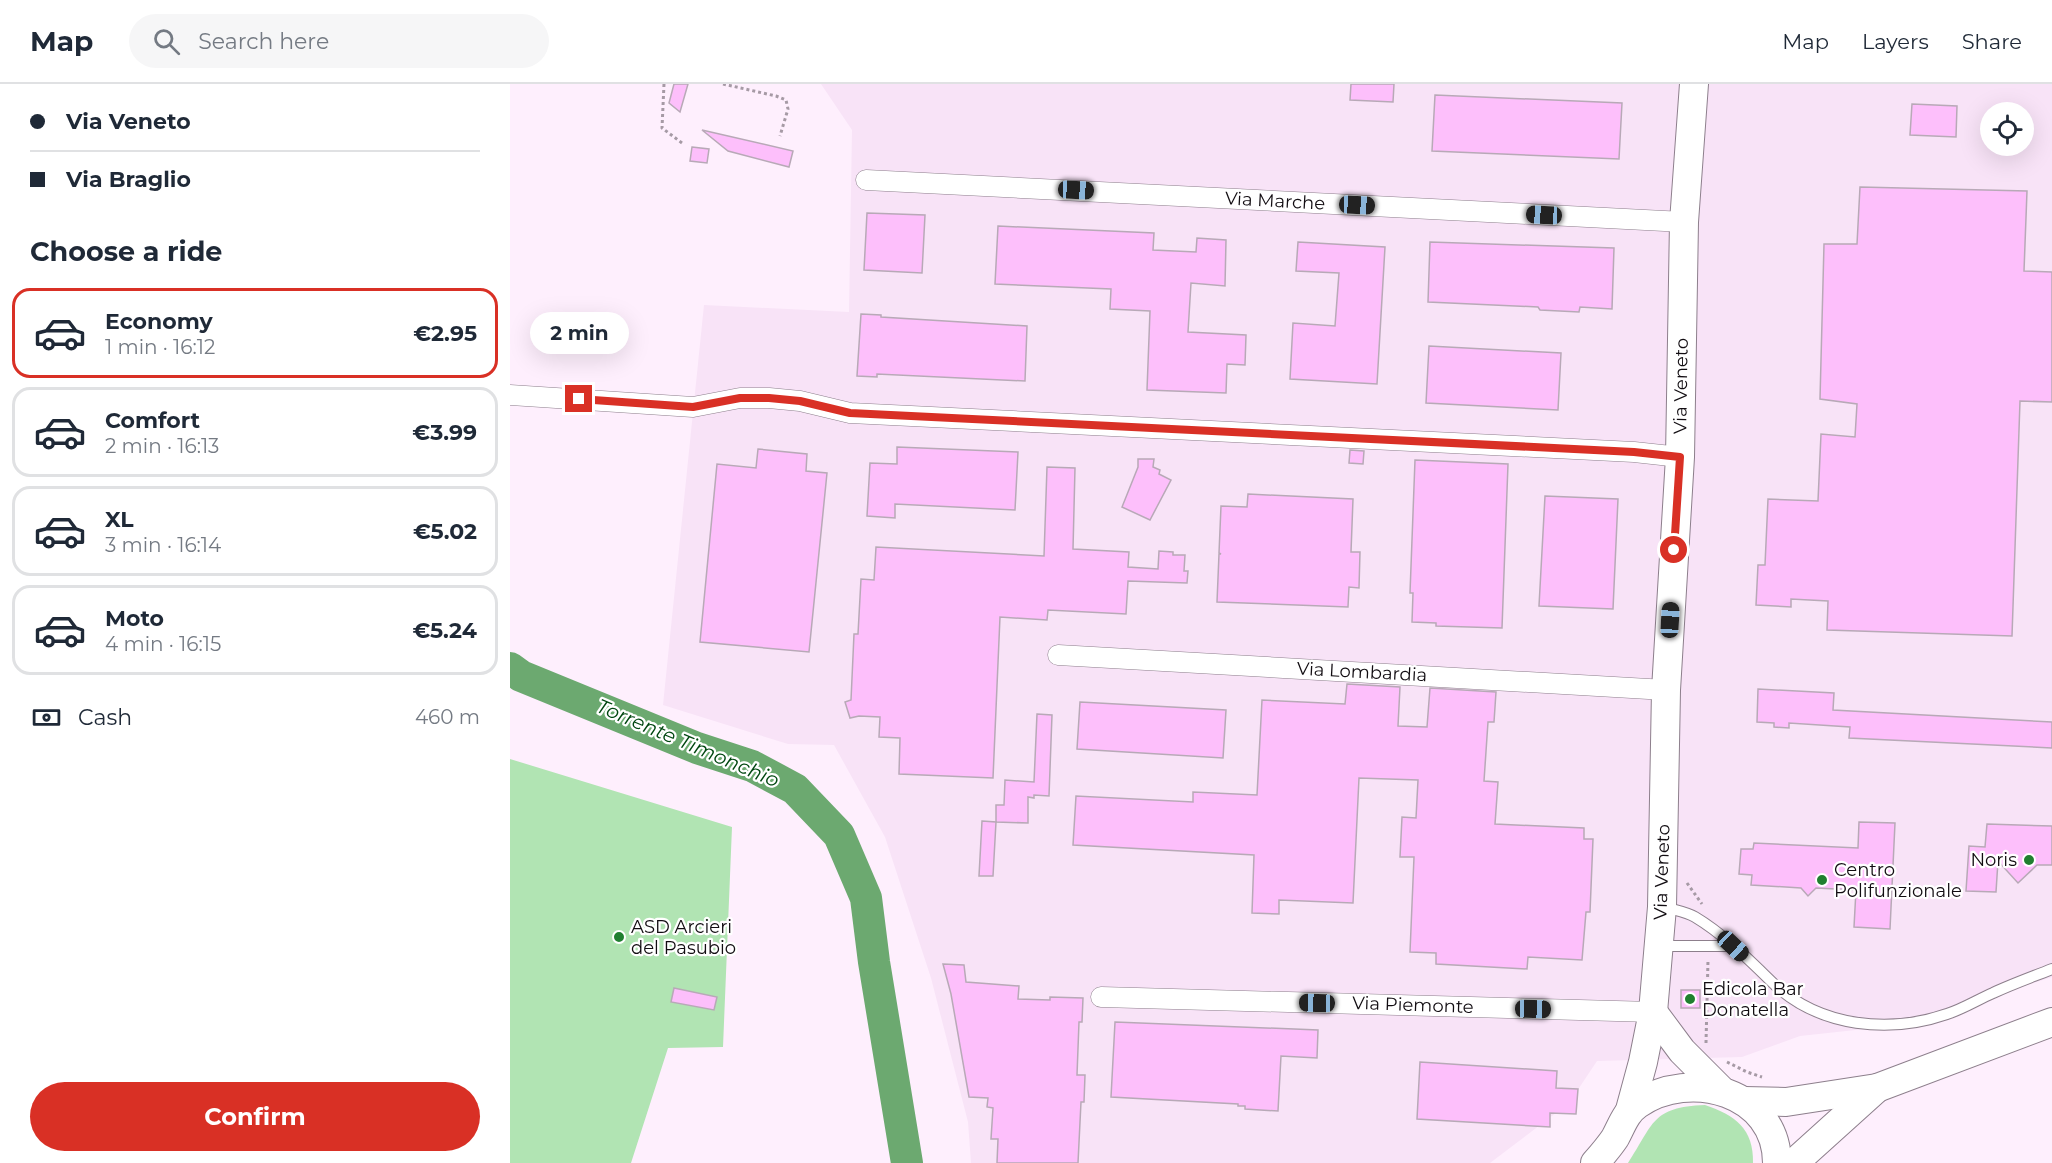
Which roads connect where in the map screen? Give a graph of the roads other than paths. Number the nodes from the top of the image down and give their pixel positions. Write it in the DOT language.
graph roads {
  1 [pos="1694,84"];
  2 [pos="866,180"];
  3 [pos="1684,222"];
  4 [pos="510,395"];
  5 [pos="1680,457"];
  6 [pos="1058,655"];
  7 [pos="1666,690"];
  8 [pos="1662,907"];
  9 [pos="1659,946"];
  10 [pos="1733,946"];
  11 [pos="2052,969"];
  12 [pos="1101,997"];
  13 [pos="1653,1012"];
  14 [pos="2052,1022"];
  15 [pos="1877,1088"];
  16 [pos="1732,1095"];
  17 [pos="1629,1110"];
  18 [pos="1595,1163"];
  19 [pos="1777,1163"];
  20 [pos="1794,1163"];
  1 -- 3 [label="main road, Via Veneto"];
  2 -- 3 [label="street, Via Marche"];
  3 -- 5 [label="main road, Via Veneto"];
  4 -- 5 [label="street"];
  5 -- 7 [label="main road, Via Veneto"];
  6 -- 7 [label="street, Via Lombardia"];
  7 -- 8 [label="main road, Via Veneto"];
  8 -- 9 [label="main road, Via Veneto"];
  8 -- 10 [label="lane"];
  9 -- 10 [label="lane"];
  9 -- 13 [label="main road, Via Veneto"];
  10 -- 11 [label="lane"];
  12 -- 13 [label="street, Via Piemonte"];
  13 -- 16 [label="main road"];
  13 -- 17 [label="main road, Via Veneto"];
  14 -- 15 [label="main road"];
  15 -- 16 [label="main road"];
  15 -- 20 [label="main road"];
  16 -- 17 [label="main road"];
  16 -- 19 [label="main road"];
  17 -- 18 [label="main road, Via Veneto"];
}
